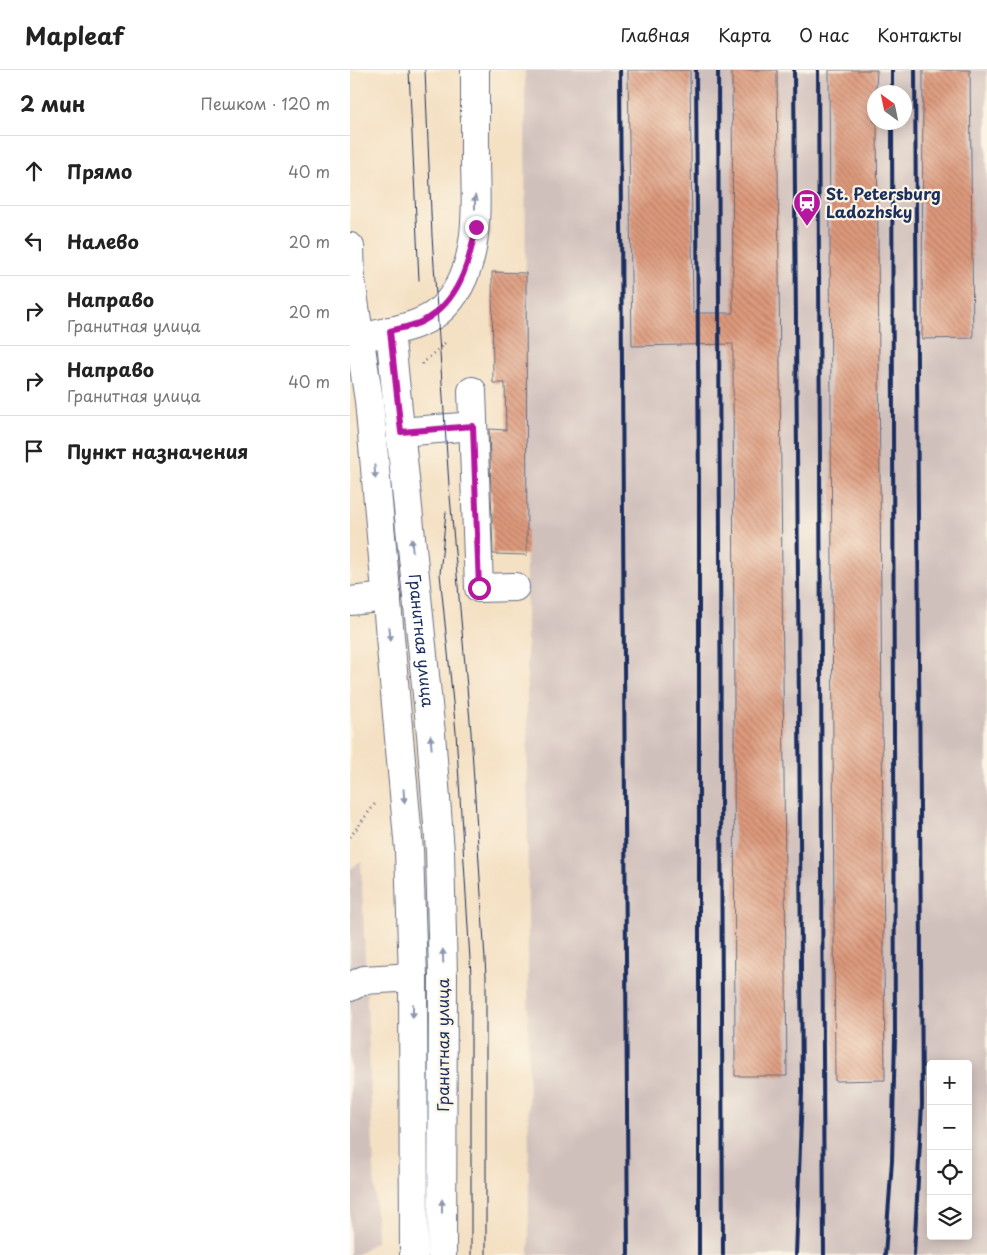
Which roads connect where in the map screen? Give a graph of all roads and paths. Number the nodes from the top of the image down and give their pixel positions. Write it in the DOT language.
graph roads {
  1 [pos="475,70"];
  2 [pos="350,247"];
  3 [pos="390,331"];
  4 [pos="355,339"];
  5 [pos="472,391"];
  6 [pos="473,426"];
  7 [pos="401,432"];
  8 [pos="515,587"];
  9 [pos="387,597"];
  10 [pos="350,600"];
  11 [pos="382,794"];
  12 [pos="350,837"];
  13 [pos="413,977"];
  14 [pos="350,987"];
  15 [pos="414,1255"];
  16 [pos="442,1255"];
  3 -- 1 [label="street, one-way"];
  2 -- 4 [label="street, Гранитная улица"];
  3 -- 4 [label="street"];
  3 -- 7 [label="street, Гранитная улица"];
  4 -- 9 [label="street, Гранитная улица, one-way"];
  5 -- 6 [label="street"];
  6 -- 7 [label="street"];
  6 -- 8 [label="street"];
  16 -- 7 [label="street, Гранитная улица, one-way"];
  9 -- 10 [label="street"];
  9 -- 13 [label="street, Гранитная улица, one-way"];
  11 -- 12 [label="path"];
  13 -- 14 [label="street"];
  13 -- 15 [label="street, Гранитная улица, one-way"];
}
